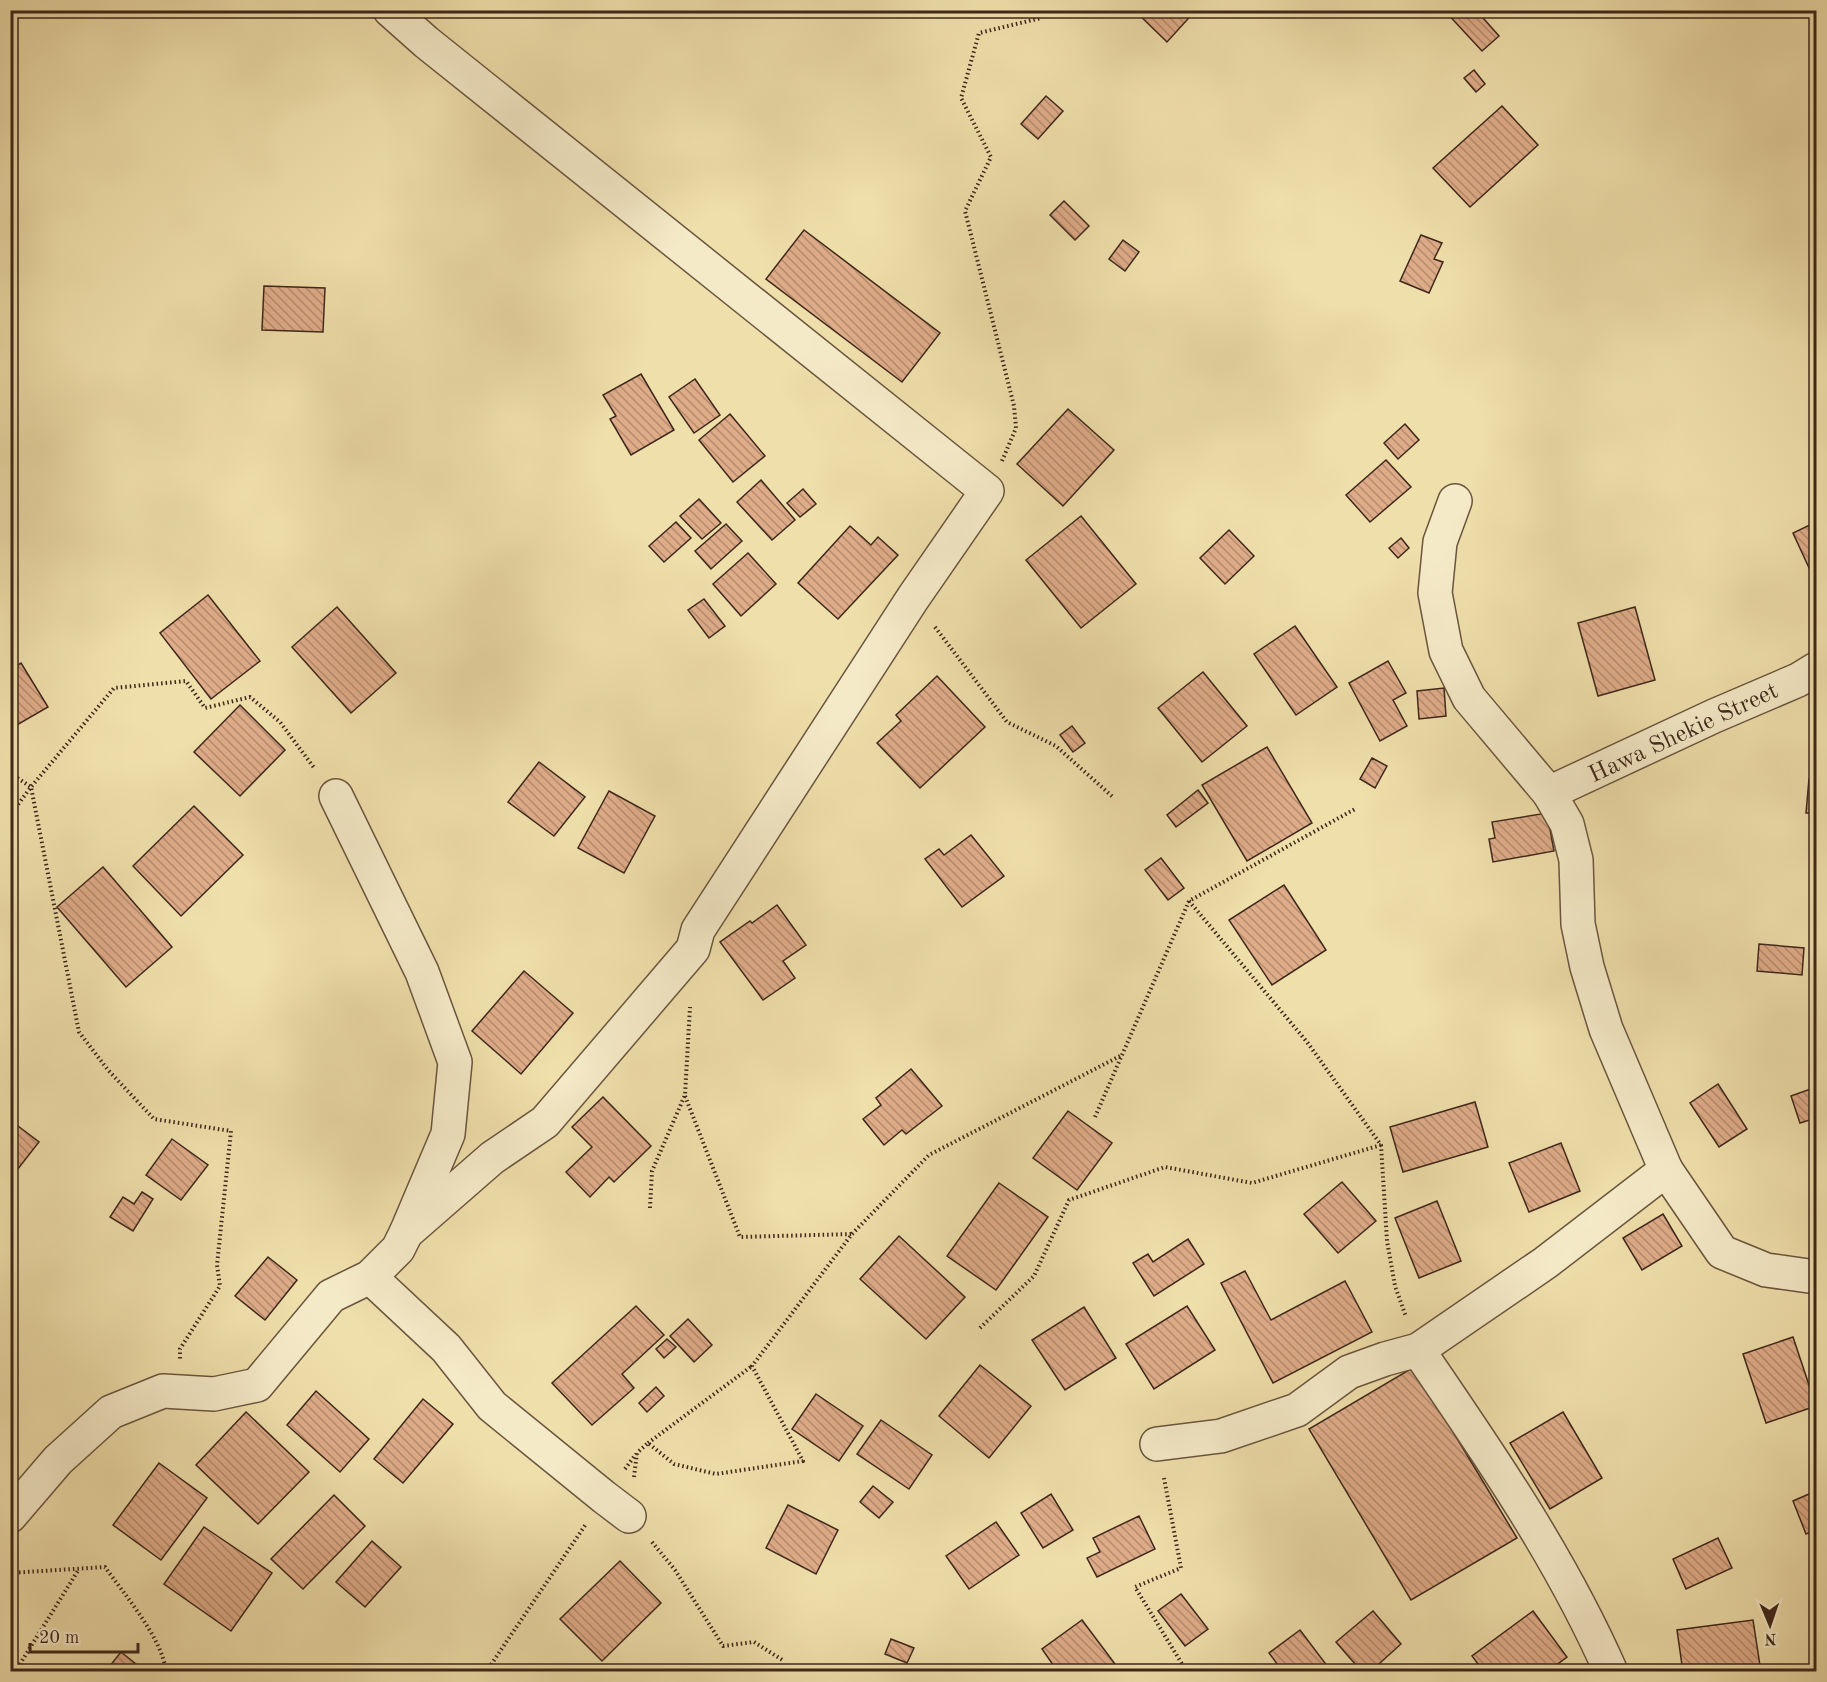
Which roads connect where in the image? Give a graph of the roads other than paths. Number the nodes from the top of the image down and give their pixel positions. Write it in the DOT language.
graph roads {
  1 [pos="390,10"];
  2 [pos="1455,501"];
  3 [pos="1816,669"];
  4 [pos="1549,794"];
  5 [pos="336,796"];
  6 [pos="1666,1170"];
  7 [pos="406,1233"];
  8 [pos="370,1277"];
  9 [pos="1816,1277"];
  10 [pos="1418,1350"];
  11 [pos="1157,1444"];
  12 [pos="617,1506"];
  13 [pos="10,1516"];
  14 [pos="1611,1671"];
  1 -- 7 [label="street"];
  2 -- 4 [label="street"];
  3 -- 4 [label="street, Hawa Shekie Street"];
  4 -- 6 [label="street"];
  5 -- 7 [label="street"];
  6 -- 9 [label="street"];
  6 -- 10 [label="street"];
  7 -- 8 [label="street"];
  8 -- 12 [label="street"];
  8 -- 13 [label="street"];
  10 -- 11 [label="street"];
  10 -- 14 [label="street"];
}
